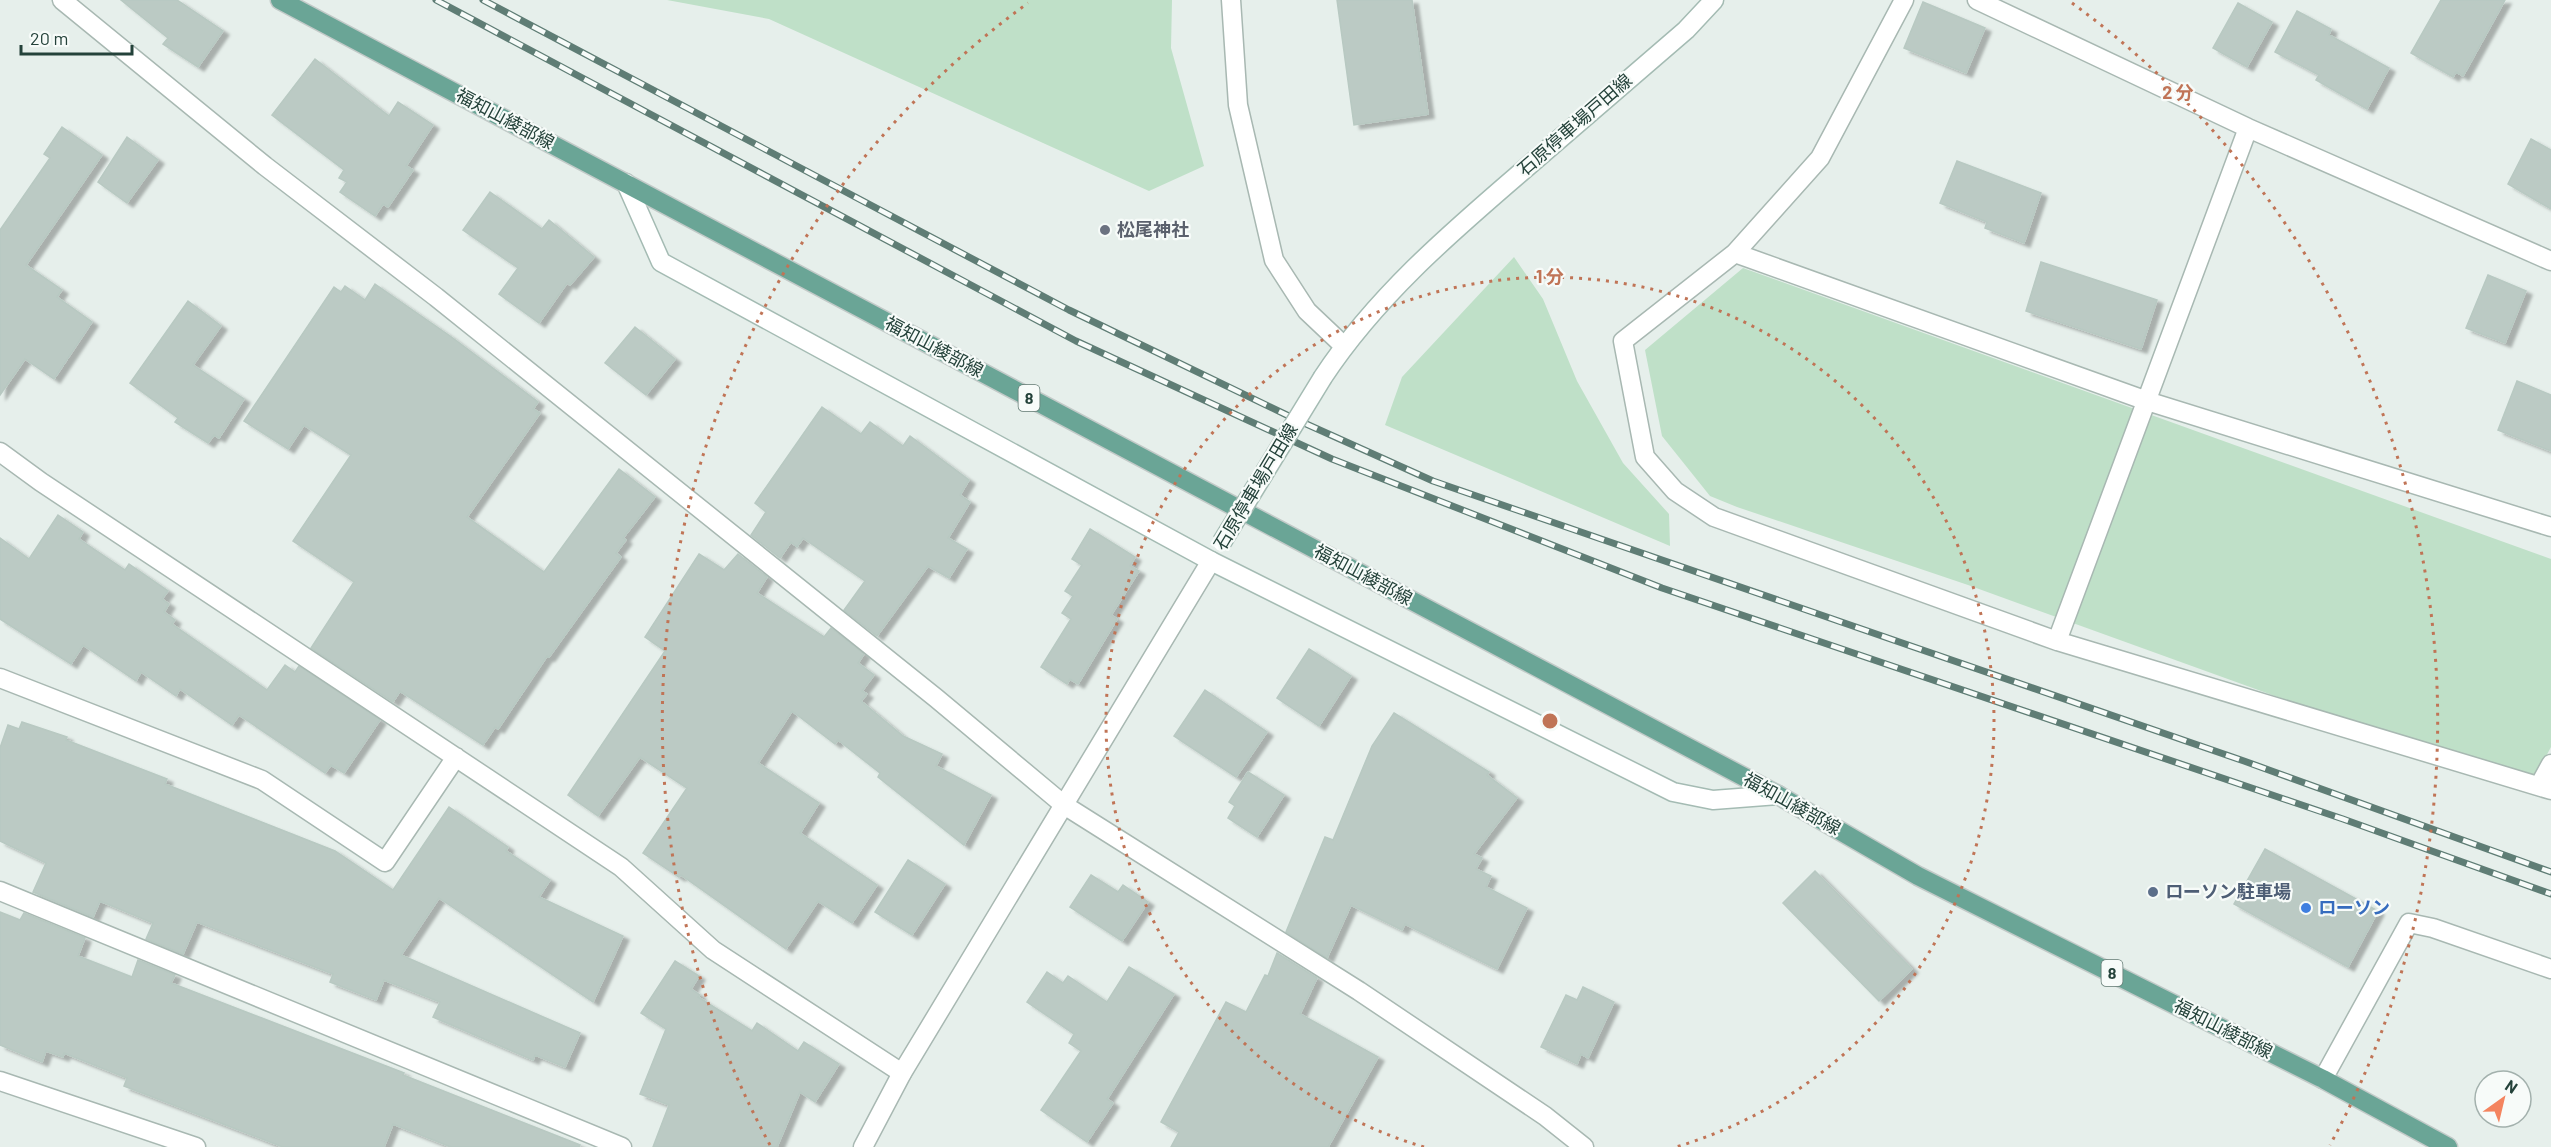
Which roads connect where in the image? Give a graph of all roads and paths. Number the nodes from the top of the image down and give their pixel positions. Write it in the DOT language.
graph roads {
  1 [pos="62,0"];
  2 [pos="280,0"];
  3 [pos="1231,0"];
  4 [pos="1714,0"];
  5 [pos="1904,0"];
  6 [pos="1977,0"];
  7 [pos="2248,128"];
  8 [pos="626,183"];
  9 [pos="1735,253"];
  10 [pos="2551,261"];
  11 [pos="1344,346"];
  12 [pos="2147,401"];
  13 [pos="0,452"];
  14 [pos="2551,527"];
  15 [pos="1211,561"];
  16 [pos="2057,641"];
  17 [pos="0,678"];
  18 [pos="456,758"];
  19 [pos="2551,764"];
  20 [pos="2545,788"];
  21 [pos="1778,795"];
  22 [pos="1064,805"];
  23 [pos="0,891"];
  24 [pos="2551,969"];
  25 [pos="902,1073"];
  26 [pos="2323,1079"];
  27 [pos="0,1081"];
  28 [pos="196,1147"];
  29 [pos="622,1147"];
  30 [pos="863,1147"];
  31 [pos="1584,1147"];
  32 [pos="2448,1147"];
  1 -- 22 [label="street"];
  2 -- 8 [label="main road, 福知山綾部線 / 8"];
  3 -- 11 [label="street"];
  4 -- 11 [label="street, 石原停車場戸田線"];
  5 -- 9 [label="street"];
  6 -- 7 [label="street"];
  7 -- 10 [label="street"];
  7 -- 12 [label="street"];
  8 -- 15 [label="street"];
  8 -- 21 [label="main road, 福知山綾部線 / 8"];
  9 -- 12 [label="street"];
  9 -- 16 [label="street"];
  11 -- 15 [label="street, 石原停車場戸田線, bridge"];
  12 -- 14 [label="street"];
  12 -- 16 [label="street"];
  13 -- 18 [label="street"];
  15 -- 21 [label="street, 石原停車場戸田線"];
  15 -- 22 [label="street"];
  16 -- 20 [label="street"];
  17 -- 18 [label="street"];
  18 -- 25 [label="street"];
  19 -- 20 [label="street"];
  21 -- 26 [label="main road, 福知山綾部線 / 8"];
  22 -- 25 [label="street"];
  22 -- 31 [label="street"];
  23 -- 29 [label="street"];
  24 -- 26 [label="street"];
  25 -- 30 [label="street"];
  26 -- 32 [label="main road, 福知山綾部線 / 8"];
  27 -- 28 [label="street"];
}
